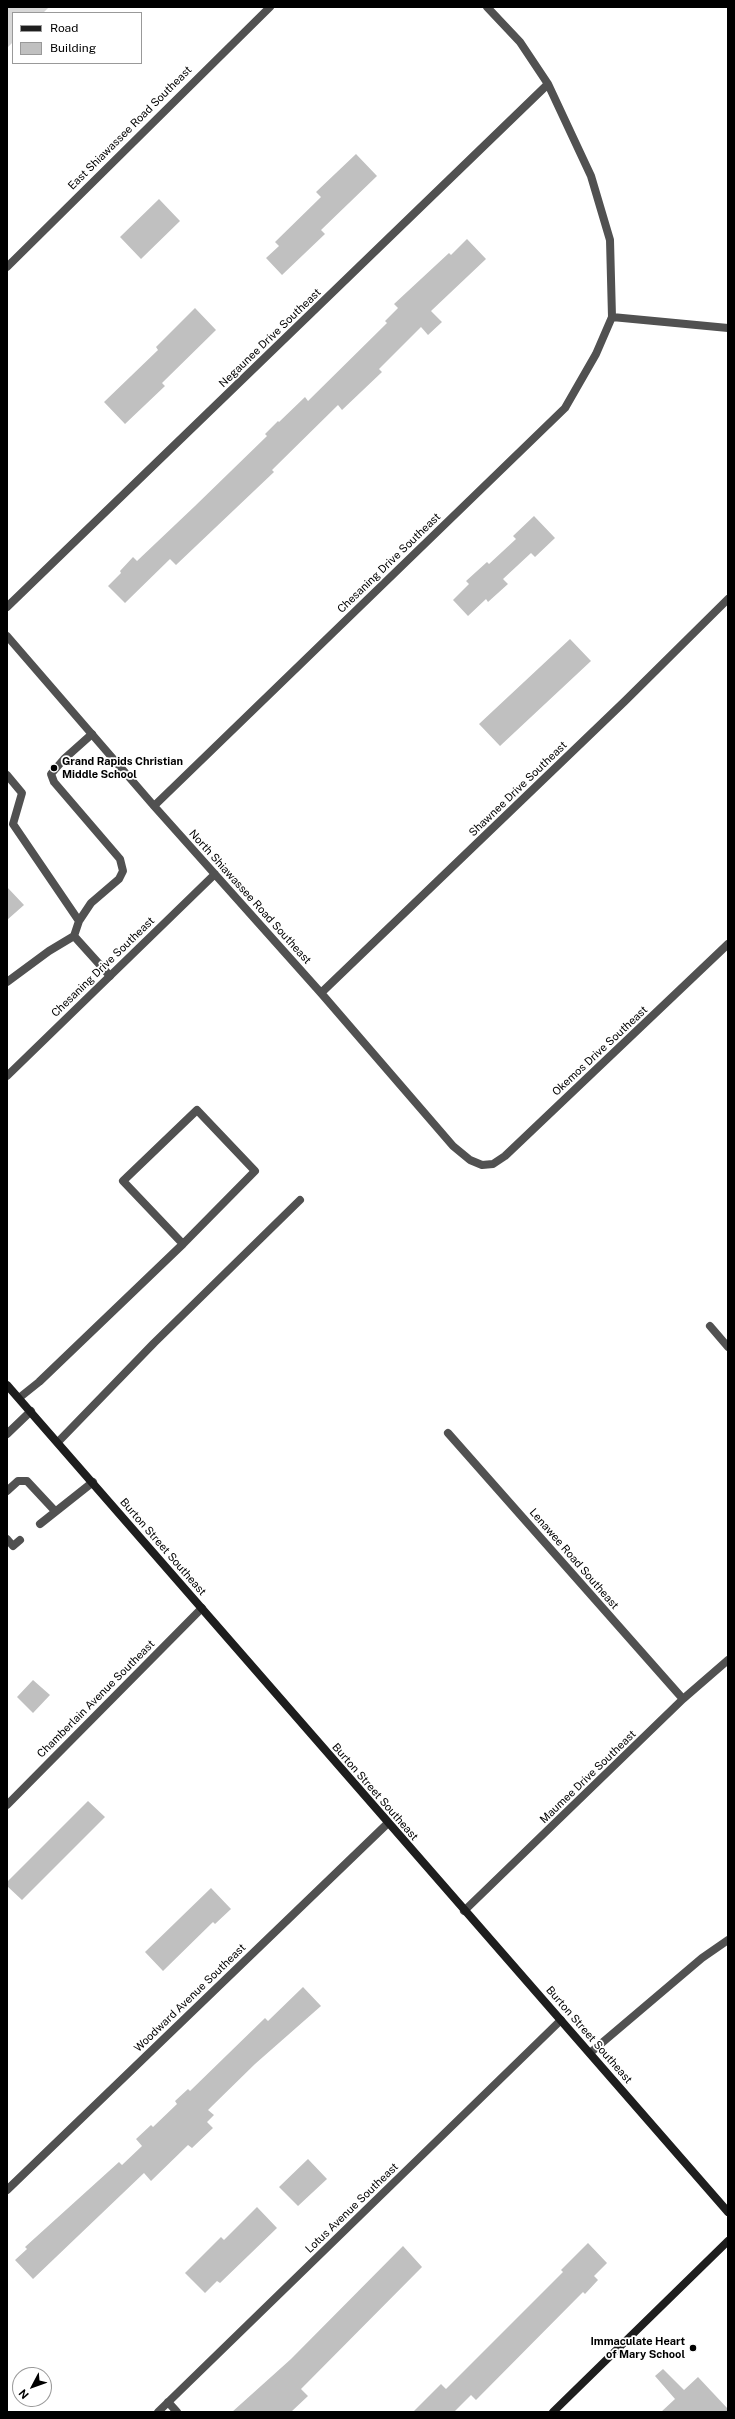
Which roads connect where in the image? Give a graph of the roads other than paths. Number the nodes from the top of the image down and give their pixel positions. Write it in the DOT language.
graph roads {
  1 [pos="270,7"];
  2 [pos="487,7"];
  3 [pos="548,84"];
  4 [pos="7,267"];
  5 [pos="612,317"];
  6 [pos="728,328"];
  7 [pos="728,599"];
  8 [pos="7,607"];
  9 [pos="7,636"];
  10 [pos="92,734"];
  11 [pos="7,775"];
  12 [pos="154,806"];
  13 [pos="215,874"];
  14 [pos="79,921"];
  15 [pos="74,936"];
  16 [pos="728,944"];
  17 [pos="110,976"];
  18 [pos="7,982"];
  19 [pos="322,993"];
  20 [pos="7,1076"];
  21 [pos="482,1166"];
  22 [pos="300,1200"];
  23 [pos="182,1244"];
  24 [pos="710,1326"];
  25 [pos="728,1347"];
  26 [pos="7,1385"];
  27 [pos="19,1398"];
  28 [pos="31,1411"];
  29 [pos="448,1433"];
  30 [pos="7,1434"];
  31 [pos="58,1442"];
  32 [pos="92,1482"];
  33 [pos="7,1491"];
  34 [pos="55,1511"];
  35 [pos="40,1524"];
  36 [pos="7,1539"];
  37 [pos="20,1540"];
  38 [pos="202,1608"];
  39 [pos="728,1660"];
  40 [pos="684,1699"];
  41 [pos="7,1805"];
  42 [pos="388,1823"];
  43 [pos="464,1911"];
  44 [pos="728,1940"];
  45 [pos="561,2020"];
  46 [pos="590,2054"];
  47 [pos="7,2190"];
  48 [pos="728,2212"];
  49 [pos="728,2241"];
  50 [pos="168,2402"];
  51 [pos="158,2412"];
  52 [pos="177,2412"];
  53 [pos="553,2412"];
  1 -- 4 [label="street, East Shiawassee Road Southeast"];
  2 -- 3 [label="street"];
  3 -- 5 [label="street"];
  3 -- 8 [label="street, Negaunee Drive Southeast"];
  5 -- 6 [label="street"];
  5 -- 12 [label="street, Chesaning Drive Southeast"];
  7 -- 19 [label="street, Shawnee Drive Southeast"];
  9 -- 10 [label="street, North Shiawassee Road Southeast"];
  10 -- 12 [label="street, North Shiawassee Road Southeast"];
  10 -- 14 [label="street"];
  11 -- 14 [label="street"];
  12 -- 13 [label="street, North Shiawassee Road Southeast"];
  13 -- 17 [label="street, Chesaning Drive Southeast"];
  13 -- 19 [label="street, North Shiawassee Road Southeast"];
  14 -- 15 [label="street"];
  15 -- 17 [label="street"];
  15 -- 18 [label="street"];
  16 -- 21 [label="street, Okemos Drive Southeast"];
  17 -- 20 [label="street, Chesaning Drive Southeast"];
  19 -- 21 [label="street, North Shiawassee Road Southeast"];
  22 -- 31 [label="street"];
  23 -- 23 [label="street"];
  23 -- 27 [label="street"];
  24 -- 25 [label="street"];
  26 -- 27 [label="main road, Burton Street Southeast"];
  27 -- 28 [label="main road, Burton Street Southeast"];
  28 -- 30 [label="street"];
  28 -- 31 [label="main road, Burton Street Southeast"];
  29 -- 40 [label="street, Lenawee Road Southeast"];
  31 -- 32 [label="main road, Burton Street Southeast"];
  32 -- 34 [label="street"];
  32 -- 38 [label="main road, Burton Street Southeast"];
  33 -- 34 [label="street"];
  34 -- 35 [label="street"];
  36 -- 37 [label="street"];
  38 -- 41 [label="street, Chamberlain Avenue Southeast"];
  38 -- 42 [label="main road, Burton Street Southeast"];
  39 -- 40 [label="street, Maumee Drive Southeast"];
  40 -- 43 [label="street, Maumee Drive Southeast"];
  42 -- 43 [label="main road, Burton Street Southeast"];
  42 -- 47 [label="street, Woodward Avenue Southeast"];
  43 -- 45 [label="main road, Burton Street Southeast"];
  44 -- 46 [label="street"];
  45 -- 46 [label="main road, Burton Street Southeast"];
  45 -- 50 [label="street, Lotus Avenue Southeast"];
  46 -- 48 [label="main road, Burton Street Southeast"];
  49 -- 53 [label="main road"];
  50 -- 51 [label="street, Lotus Avenue Southeast"];
  50 -- 52 [label="street"];
}
